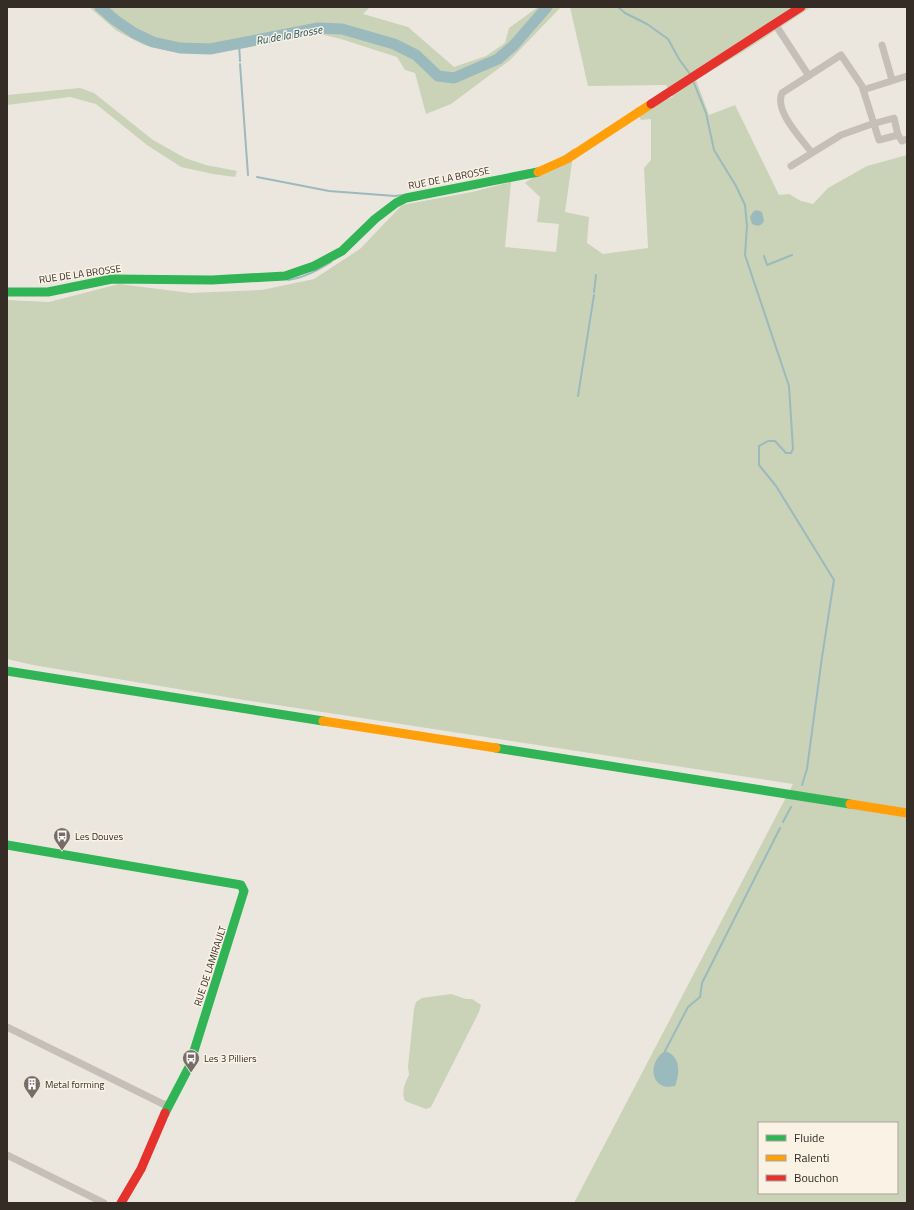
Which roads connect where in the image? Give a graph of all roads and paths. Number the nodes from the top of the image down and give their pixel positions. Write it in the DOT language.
graph roads {
  1 [pos="801,7"];
  2 [pos="775,24"];
  3 [pos="882,45"];
  4 [pos="809,76"];
  5 [pos="907,76"];
  6 [pos="892,80"];
  7 [pos="863,90"];
  8 [pos="873,124"];
  9 [pos="898,135"];
  10 [pos="907,140"];
  11 [pos="812,153"];
  12 [pos="791,166"];
  13 [pos="7,292"];
  14 [pos="7,671"];
  15 [pos="907,813"];
  16 [pos="7,845"];
  17 [pos="7,1027"];
  18 [pos="169,1104"];
  19 [pos="7,1155"];
  20 [pos="104,1203"];
  21 [pos="121,1203"];
  1 -- 2 [label="street, RUE DE LA BROSSE"];
  2 -- 4 [label="street"];
  2 -- 13 [label="street, RUE DE LA BROSSE"];
  3 -- 6 [label="street"];
  4 -- 7 [label="street"];
  4 -- 11 [label="street"];
  5 -- 6 [label="street"];
  6 -- 7 [label="street"];
  7 -- 8 [label="street"];
  8 -- 9 [label="street"];
  8 -- 9 [label="street"];
  8 -- 11 [label="street"];
  9 -- 10 [label="street"];
  11 -- 12 [label="street"];
  14 -- 15 [label="street"];
  16 -- 18 [label="street, RUE DE LAMIRAULT"];
  17 -- 18 [label="street"];
  18 -- 21 [label="street"];
  19 -- 20 [label="street"];
}
